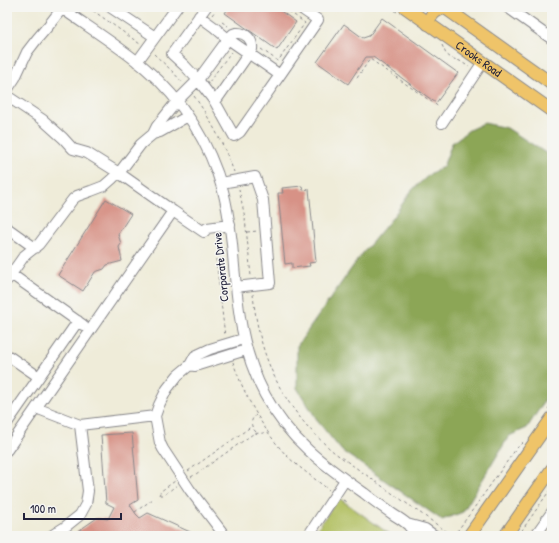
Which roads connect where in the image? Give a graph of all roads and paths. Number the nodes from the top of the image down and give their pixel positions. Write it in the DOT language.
graph roads {
  1 [pos="88,7"];
  2 [pos="130,7"];
  3 [pos="142,7"];
  4 [pos="177,7"];
  5 [pos="218,7"];
  6 [pos="283,7"];
  7 [pos="300,7"];
  8 [pos="390,7"];
  9 [pos="507,7"];
  10 [pos="61,8"];
  11 [pos="445,8"];
  12 [pos="105,9"];
  13 [pos="400,9"];
  14 [pos="209,11"];
  15 [pos="98,14"];
  16 [pos="199,16"];
  17 [pos="217,19"];
  18 [pos="428,24"];
  19 [pos="228,26"];
  20 [pos="155,37"];
  21 [pos="228,39"];
  22 [pos="552,39"];
  23 [pos="441,43"];
  24 [pos="143,46"];
  25 [pos="233,49"];
  26 [pos="253,50"];
  27 [pos="150,51"];
  28 [pos="137,62"];
  29 [pos="483,62"];
  30 [pos="472,69"];
  31 [pos="280,75"];
  32 [pos="357,78"];
  33 [pos="203,83"];
  34 [pos="552,84"];
  35 [pos="185,85"];
  36 [pos="7,90"];
  37 [pos="191,93"];
  38 [pos="7,96"];
  39 [pos="177,101"];
  40 [pos="215,102"];
  41 [pos="439,107"];
  42 [pos="552,111"];
  43 [pos="188,116"];
  44 [pos="442,123"];
  45 [pos="153,134"];
  46 [pos="118,172"];
  47 [pos="235,175"];
  48 [pos="221,183"];
  49 [pos="238,184"];
  50 [pos="173,211"];
  51 [pos="230,225"];
  52 [pos="7,228"];
  53 [pos="262,230"];
  54 [pos="246,232"];
  55 [pos="35,248"];
  56 [pos="216,259"];
  57 [pos="9,277"];
  58 [pos="252,281"];
  59 [pos="236,287"];
  60 [pos="253,291"];
  61 [pos="78,322"];
  62 [pos="90,330"];
  63 [pos="226,339"];
  64 [pos="243,339"];
  65 [pos="246,350"];
  66 [pos="7,355"];
  67 [pos="231,358"];
  68 [pos="190,365"];
  69 [pos="39,377"];
  70 [pos="552,403"];
  71 [pos="36,408"];
  72 [pos="550,413"];
  73 [pos="257,414"];
  74 [pos="155,416"];
  75 [pos="7,423"];
  76 [pos="80,425"];
  77 [pos="252,426"];
  78 [pos="268,431"];
  79 [pos="257,432"];
  80 [pos="524,440"];
  81 [pos="7,450"];
  82 [pos="552,469"];
  83 [pos="346,480"];
  84 [pos="552,487"];
  85 [pos="332,492"];
  86 [pos="159,495"];
  87 [pos="340,497"];
  88 [pos="153,499"];
  89 [pos="348,503"];
  90 [pos="134,512"];
  91 [pos="552,512"];
  92 [pos="407,524"];
  93 [pos="474,533"];
  94 [pos="224,535"];
  95 [pos="50,536"];
  96 [pos="308,536"];
  97 [pos="416,536"];
  98 [pos="435,536"];
  99 [pos="452,536"];
  100 [pos="505,536"];
  101 [pos="518,536"];
  102 [pos="536,536"];
  1 -- 15 [label="path"];
  2 -- 3 [label="path"];
  4 -- 20 [label="street"];
  5 -- 14 [label="path"];
  6 -- 26 [label="path"];
  7 -- 31 [label="street"];
  8 -- 13 [label="path"];
  9 -- 22 [label="street"];
  10 -- 28 [label="street, Corporate Drive"];
  10 -- 36 [label="street"];
  11 -- 18 [label="main road"];
  11 -- 34 [label="main road, Crooks Road"];
  12 -- 15 [label="path"];
  12 -- 20 [label="street"];
  13 -- 18 [label="main road, Crooks Road"];
  14 -- 16 [label="street"];
  15 -- 24 [label="path"];
  16 -- 21 [label="street"];
  16 -- 33 [label="street"];
  17 -- 19 [label="path"];
  18 -- 29 [label="main road, Crooks Road"];
  20 -- 28 [label="street"];
  21 -- 26 [label="street"];
  21 -- 33 [label="street"];
  23 -- 30 [label="path"];
  25 -- 33 [label="path"];
  26 -- 31 [label="street"];
  26 -- 40 [label="street"];
  27 -- 35 [label="path"];
  28 -- 39 [label="street, Corporate Drive"];
  29 -- 42 [label="main road, Crooks Road"];
  29 -- 44 [label="street"];
  31 -- 40 [label="street"];
  32 -- 41 [label="path"];
  33 -- 39 [label="street"];
  33 -- 40 [label="street"];
  37 -- 47 [label="path"];
  38 -- 46 [label="street"];
  39 -- 43 [label="street, Corporate Drive"];
  39 -- 45 [label="street"];
  43 -- 45 [label="street"];
  43 -- 48 [label="street, Corporate Drive"];
  45 -- 46 [label="street"];
  46 -- 50 [label="street"];
  46 -- 55 [label="street"];
  48 -- 51 [label="street, Corporate Drive"];
  48 -- 59 [label="street"];
  49 -- 54 [label="path"];
  50 -- 51 [label="street"];
  50 -- 62 [label="street"];
  51 -- 59 [label="street, Corporate Drive"];
  52 -- 55 [label="street"];
  53 -- 54 [label="path"];
  54 -- 58 [label="path"];
  55 -- 57 [label="street"];
  56 -- 63 [label="path"];
  57 -- 61 [label="street"];
  59 -- 64 [label="street, Corporate Drive"];
  60 -- 99 [label="path"];
  61 -- 62 [label="street"];
  61 -- 69 [label="street"];
  62 -- 71 [label="street"];
  64 -- 65 [label="street, Corporate Drive"];
  64 -- 68 [label="street"];
  65 -- 68 [label="street"];
  65 -- 83 [label="street, Corporate Drive"];
  66 -- 69 [label="street"];
  67 -- 73 [label="path"];
  68 -- 74 [label="street"];
  69 -- 75 [label="street"];
  70 -- 72 [label="path"];
  71 -- 76 [label="street"];
  71 -- 81 [label="street"];
  72 -- 93 [label="main road"];
  73 -- 77 [label="path"];
  73 -- 78 [label="path"];
  74 -- 76 [label="street"];
  74 -- 94 [label="street"];
  76 -- 95 [label="street"];
  77 -- 79 [label="path"];
  77 -- 79 [label="path"];
  78 -- 79 [label="path"];
  78 -- 85 [label="path"];
  80 -- 99 [label="path"];
  82 -- 100 [label="main road"];
  83 -- 92 [label="street, Corporate Drive"];
  83 -- 96 [label="street"];
  84 -- 101 [label="path"];
  86 -- 86 [label="path"];
  87 -- 89 [label="path"];
  88 -- 90 [label="path"];
  91 -- 102 [label="street"];
  92 -- 97 [label="street, Corporate Drive"];
  92 -- 98 [label="street, Corporate Drive"];
}
